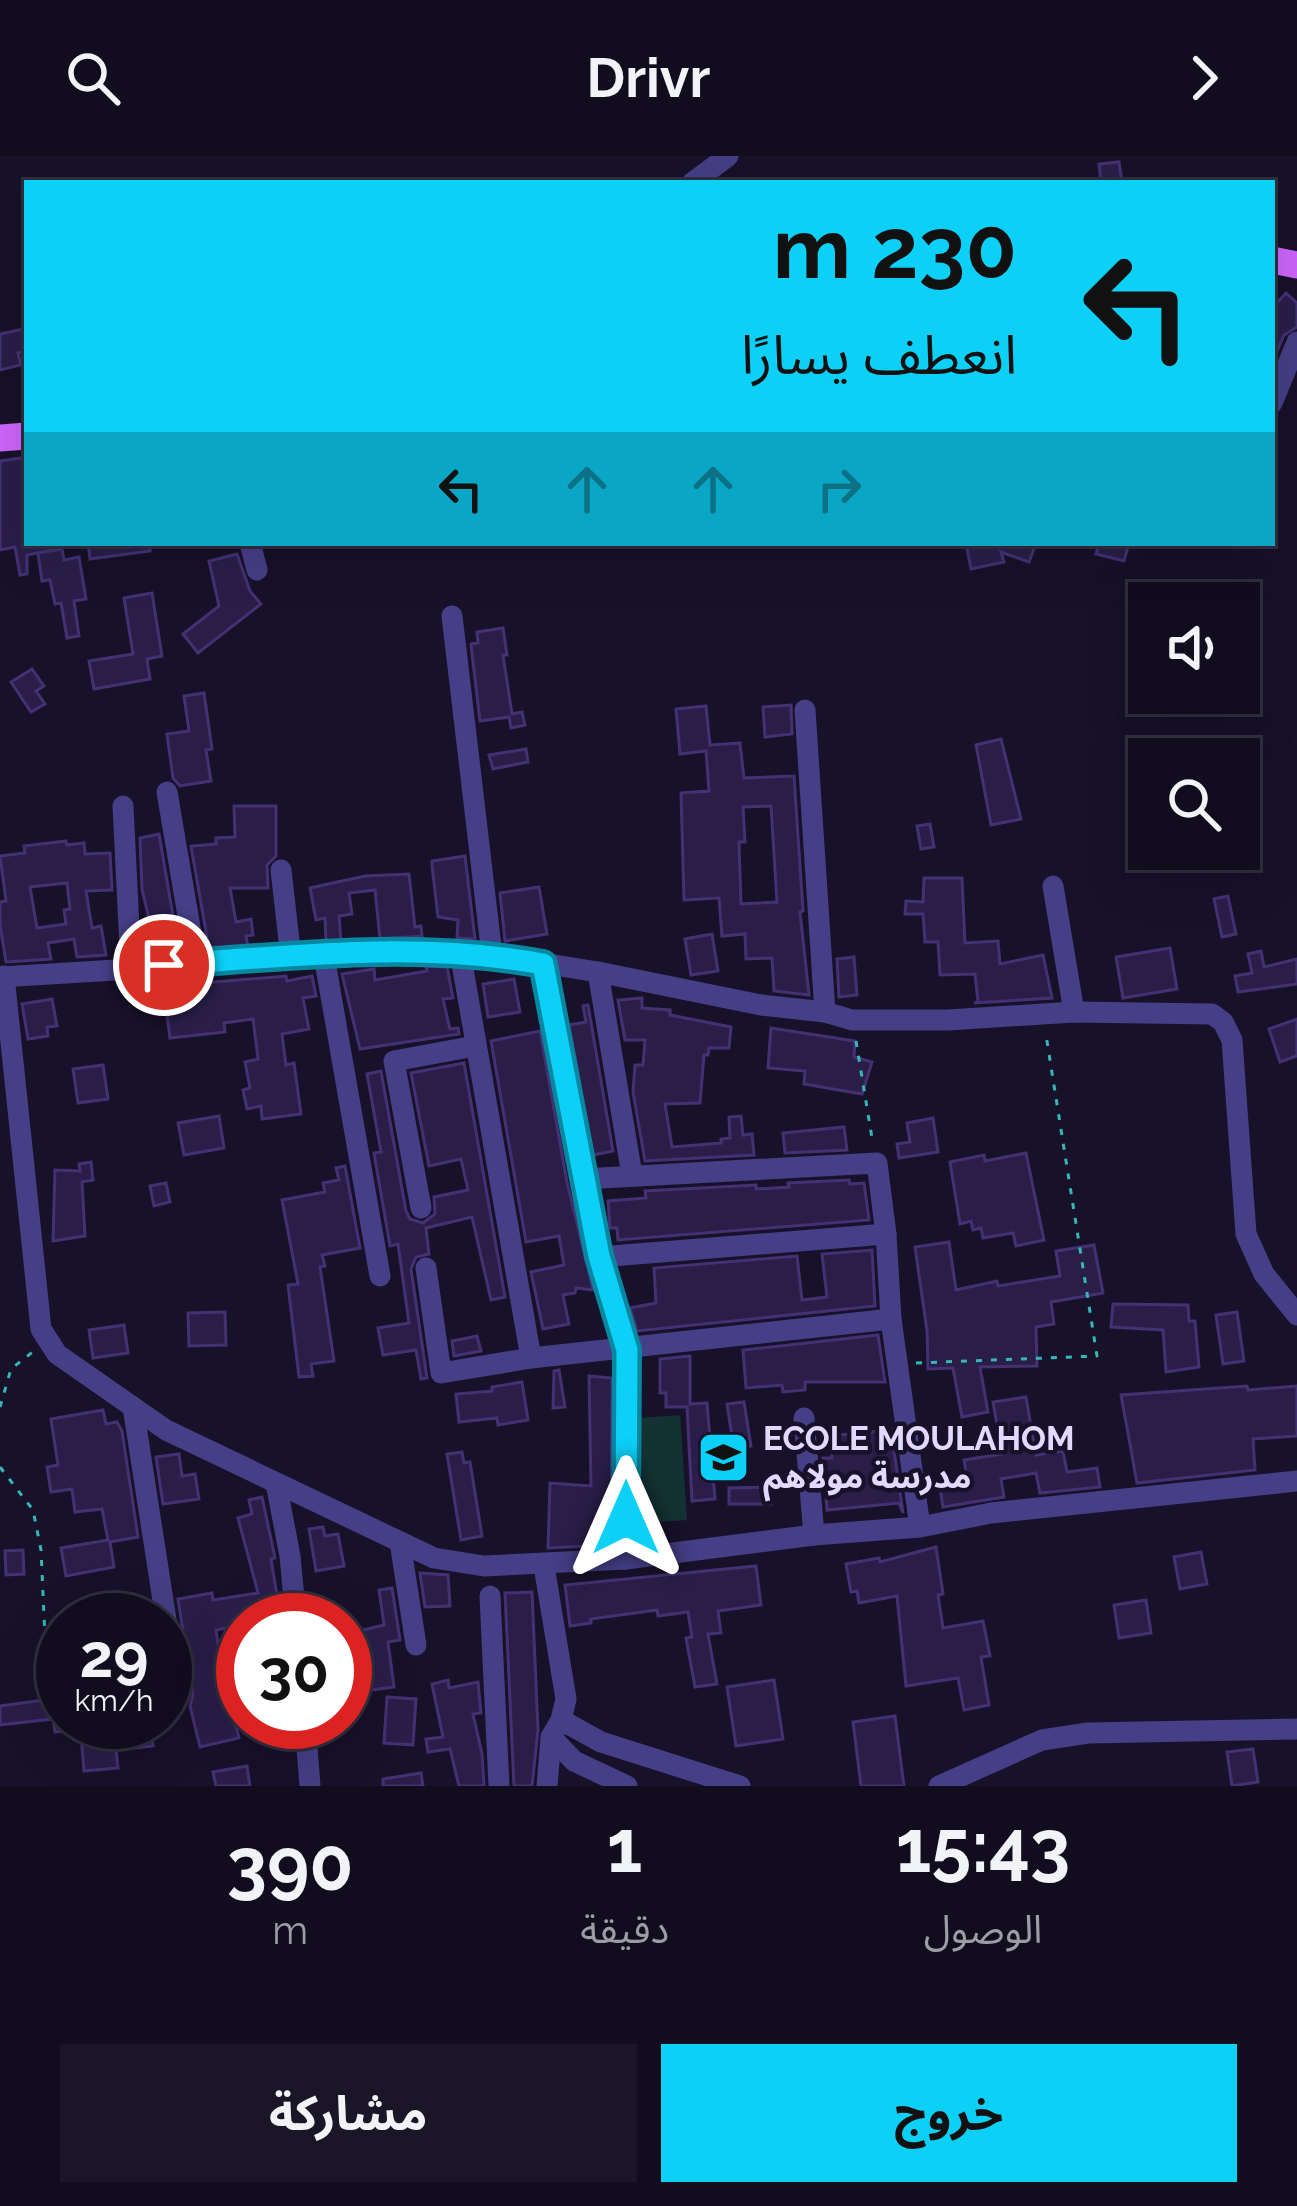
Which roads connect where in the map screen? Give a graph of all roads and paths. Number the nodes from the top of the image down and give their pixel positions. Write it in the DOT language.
graph roads {
  1 [pos="728,156"];
  2 [pos="696,180"];
  3 [pos="1297,342"];
  4 [pos="1275,396"];
  5 [pos="251,546"];
  6 [pos="257,570"];
  7 [pos="452,616"];
  8 [pos="805,710"];
  9 [pos="167,792"];
  10 [pos="124,806"];
  11 [pos="281,870"];
  12 [pos="1053,886"];
  13 [pos="460,952"];
  14 [pos="492,955"];
  15 [pos="324,956"];
  16 [pos="291,958"];
  17 [pos="196,963"];
  18 [pos="543,964"];
  19 [pos="131,968"];
  20 [pos="598,972"];
  21 [pos="2,976"];
  22 [pos="825,1012"];
  23 [pos="1074,1012"];
  24 [pos="1043,1016"];
  25 [pos="852,1021"];
  26 [pos="475,1046"];
  27 [pos="877,1163"];
  28 [pos="632,1175"];
  29 [pos="582,1179"];
  30 [pos="421,1208"];
  31 [pos="886,1234"];
  32 [pos="599,1256"];
  33 [pos="426,1273"];
  34 [pos="380,1276"];
  35 [pos="1297,1316"];
  36 [pos="891,1319"];
  37 [pos="47,1339"];
  38 [pos="627,1350"];
  39 [pos="531,1358"];
  40 [pos="897,1364"];
  41 [pos="0,1407"];
  42 [pos="133,1407"];
  43 [pos="804,1418"];
  44 [pos="0,1467"];
  45 [pos="1297,1481"];
  46 [pos="276,1483"];
  47 [pos="920,1527"];
  48 [pos="814,1535"];
  49 [pos="400,1542"];
  50 [pos="626,1559"];
  51 [pos="544,1566"];
  52 [pos="43,1593"];
  53 [pos="162,1593"];
  54 [pos="293,1593"];
  55 [pos="490,1596"];
  56 [pos="416,1645"];
  57 [pos="556,1728"];
  58 [pos="1297,1729"];
  59 [pos="307,1749"];
  60 [pos="310,1786"];
  61 [pos="499,1786"];
  62 [pos="547,1786"];
  63 [pos="627,1786"];
  64 [pos="740,1786"];
  65 [pos="939,1786"];
  1 -- 2 [label="street"];
  3 -- 4 [label="street"];
  5 -- 6 [label="street"];
  7 -- 14 [label="street"];
  8 -- 22 [label="street"];
  9 -- 17 [label="street"];
  10 -- 19 [label="street"];
  11 -- 16 [label="street"];
  12 -- 23 [label="street"];
  13 -- 14 [label="street"];
  13 -- 15 [label="street"];
  13 -- 26 [label="street"];
  14 -- 18 [label="street"];
  15 -- 16 [label="street"];
  15 -- 34 [label="street"];
  16 -- 17 [label="street"];
  17 -- 19 [label="street"];
  18 -- 20 [label="street"];
  18 -- 29 [label="street"];
  19 -- 21 [label="street"];
  20 -- 22 [label="street"];
  20 -- 28 [label="street"];
  21 -- 37 [label="street"];
  22 -- 25 [label="street"];
  23 -- 24 [label="street"];
  23 -- 35 [label="street"];
  24 -- 25 [label="street"];
  24 -- 40 [label="path"];
  25 -- 27 [label="path"];
  26 -- 30 [label="street"];
  26 -- 39 [label="street"];
  27 -- 28 [label="street"];
  27 -- 31 [label="street"];
  28 -- 29 [label="street"];
  29 -- 32 [label="street"];
  31 -- 32 [label="street"];
  31 -- 36 [label="street"];
  32 -- 38 [label="street"];
  33 -- 39 [label="street"];
  36 -- 38 [label="street"];
  36 -- 40 [label="street"];
  37 -- 41 [label="path"];
  37 -- 42 [label="street"];
  38 -- 39 [label="street"];
  38 -- 50 [label="street"];
  40 -- 47 [label="street"];
  42 -- 46 [label="street"];
  42 -- 53 [label="street"];
  43 -- 48 [label="street"];
  44 -- 52 [label="path"];
  45 -- 47 [label="street"];
  46 -- 49 [label="street"];
  46 -- 54 [label="street"];
  47 -- 48 [label="street"];
  48 -- 50 [label="street"];
  49 -- 51 [label="street"];
  49 -- 56 [label="street"];
  50 -- 51 [label="street"];
  51 -- 57 [label="street"];
  55 -- 61 [label="street"];
  57 -- 62 [label="street"];
  57 -- 63 [label="street"];
  57 -- 64 [label="street"];
  58 -- 65 [label="street"];
  59 -- 60 [label="street"];
}
